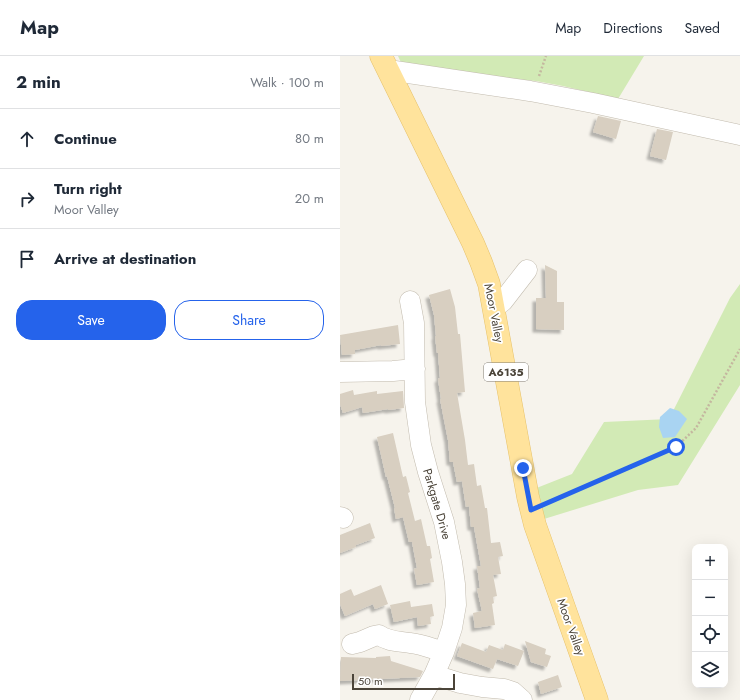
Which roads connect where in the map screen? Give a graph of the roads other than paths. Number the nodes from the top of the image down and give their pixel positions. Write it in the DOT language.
graph roads {
  1 [pos="384,63"];
  2 [pos="740,135"];
  3 [pos="527,270"];
  4 [pos="410,301"];
  5 [pos="494,308"];
  6 [pos="415,370"];
  7 [pos="340,372"];
  8 [pos="352,644"];
  9 [pos="444,652"];
  10 [pos="434,675"];
  11 [pos="420,700"];
  12 [pos="522,700"];
  13 [pos="597,700"];
  1 -- 2 [label="street"];
  1 -- 5 [label="main road, Moor Valley / A6135"];
  3 -- 5 [label="street"];
  4 -- 6 [label="street, Parkgate Drive"];
  5 -- 13 [label="main road, Moor Valley / A6135"];
  6 -- 7 [label="street"];
  6 -- 9 [label="street, Parkgate Drive"];
  8 -- 9 [label="street"];
  9 -- 10 [label="street, Parkgate Drive"];
  10 -- 11 [label="street, Parkgate Drive"];
  10 -- 12 [label="street"];
}
